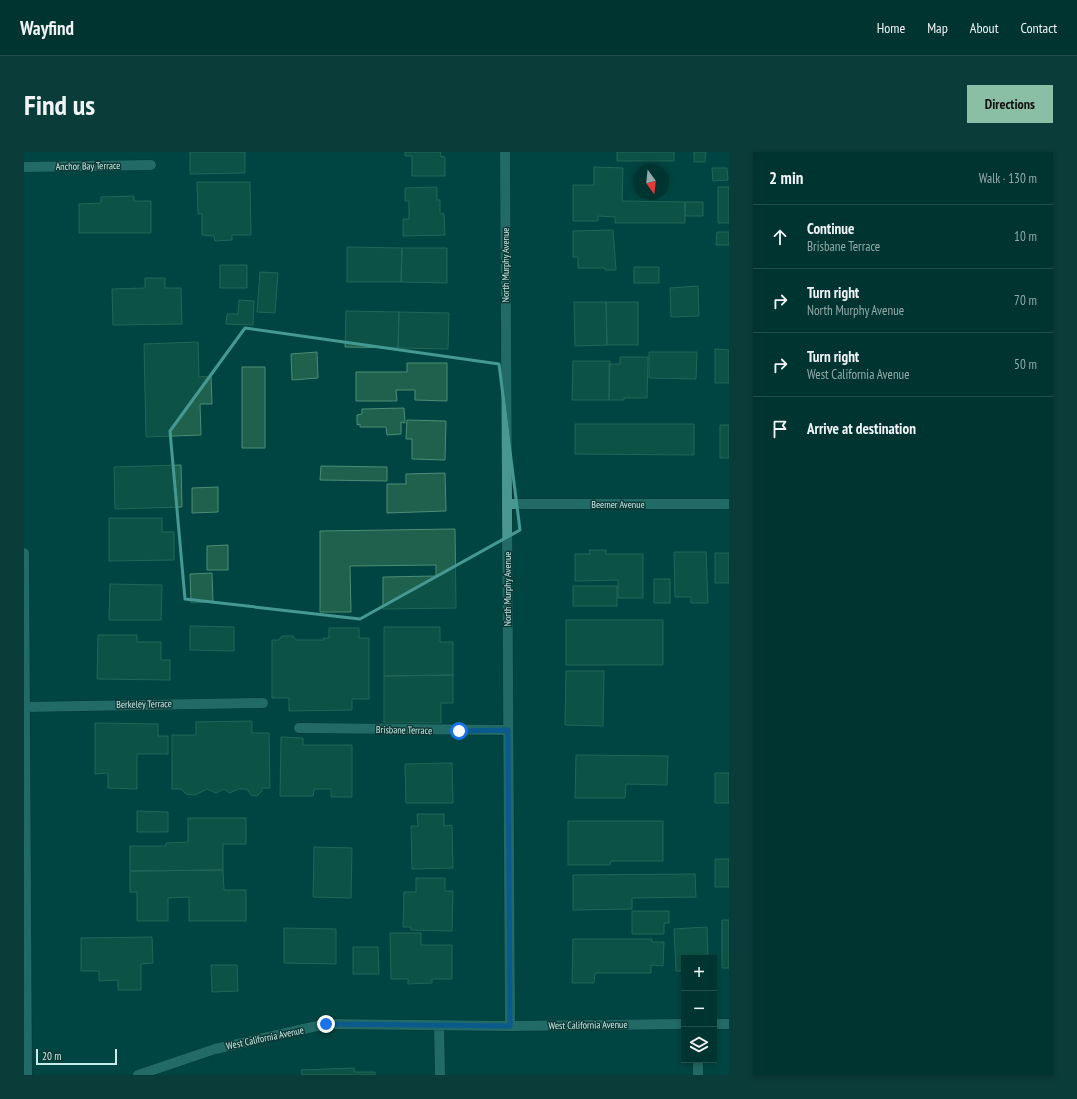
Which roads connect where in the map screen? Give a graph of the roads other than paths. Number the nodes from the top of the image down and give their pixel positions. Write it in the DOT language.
graph roads {
  1 [pos="505,152"];
  2 [pos="151,165"];
  3 [pos="24,167"];
  4 [pos="507,504"];
  5 [pos="729,504"];
  6 [pos="24,552"];
  7 [pos="263,703"];
  8 [pos="24,707"];
  9 [pos="299,728"];
  10 [pos="508,730"];
  11 [pos="24,748"];
  12 [pos="681,1024"];
  13 [pos="717,1024"];
  14 [pos="729,1024"];
  15 [pos="439,1025"];
  16 [pos="510,1026"];
  17 [pos="698,1063"];
  18 [pos="27,1075"];
  19 [pos="138,1075"];
  20 [pos="440,1075"];
  21 [pos="698,1075"];
  1 -- 4 [label="street, North Murphy Avenue"];
  2 -- 3 [label="street, Anchor Bay Terrace"];
  4 -- 5 [label="street, Beemer Avenue"];
  4 -- 10 [label="street, North Murphy Avenue"];
  6 -- 8 [label="street"];
  7 -- 8 [label="street, Berkeley Terrace"];
  8 -- 11 [label="street"];
  9 -- 10 [label="street, Brisbane Terrace"];
  10 -- 16 [label="street, North Murphy Avenue"];
  11 -- 18 [label="street"];
  12 -- 16 [label="street, West California Avenue"];
  13 -- 14 [label="street"];
  15 -- 16 [label="street, West California Avenue"];
  15 -- 19 [label="street, West California Avenue"];
  15 -- 20 [label="street"];
  17 -- 21 [label="street"];
}
